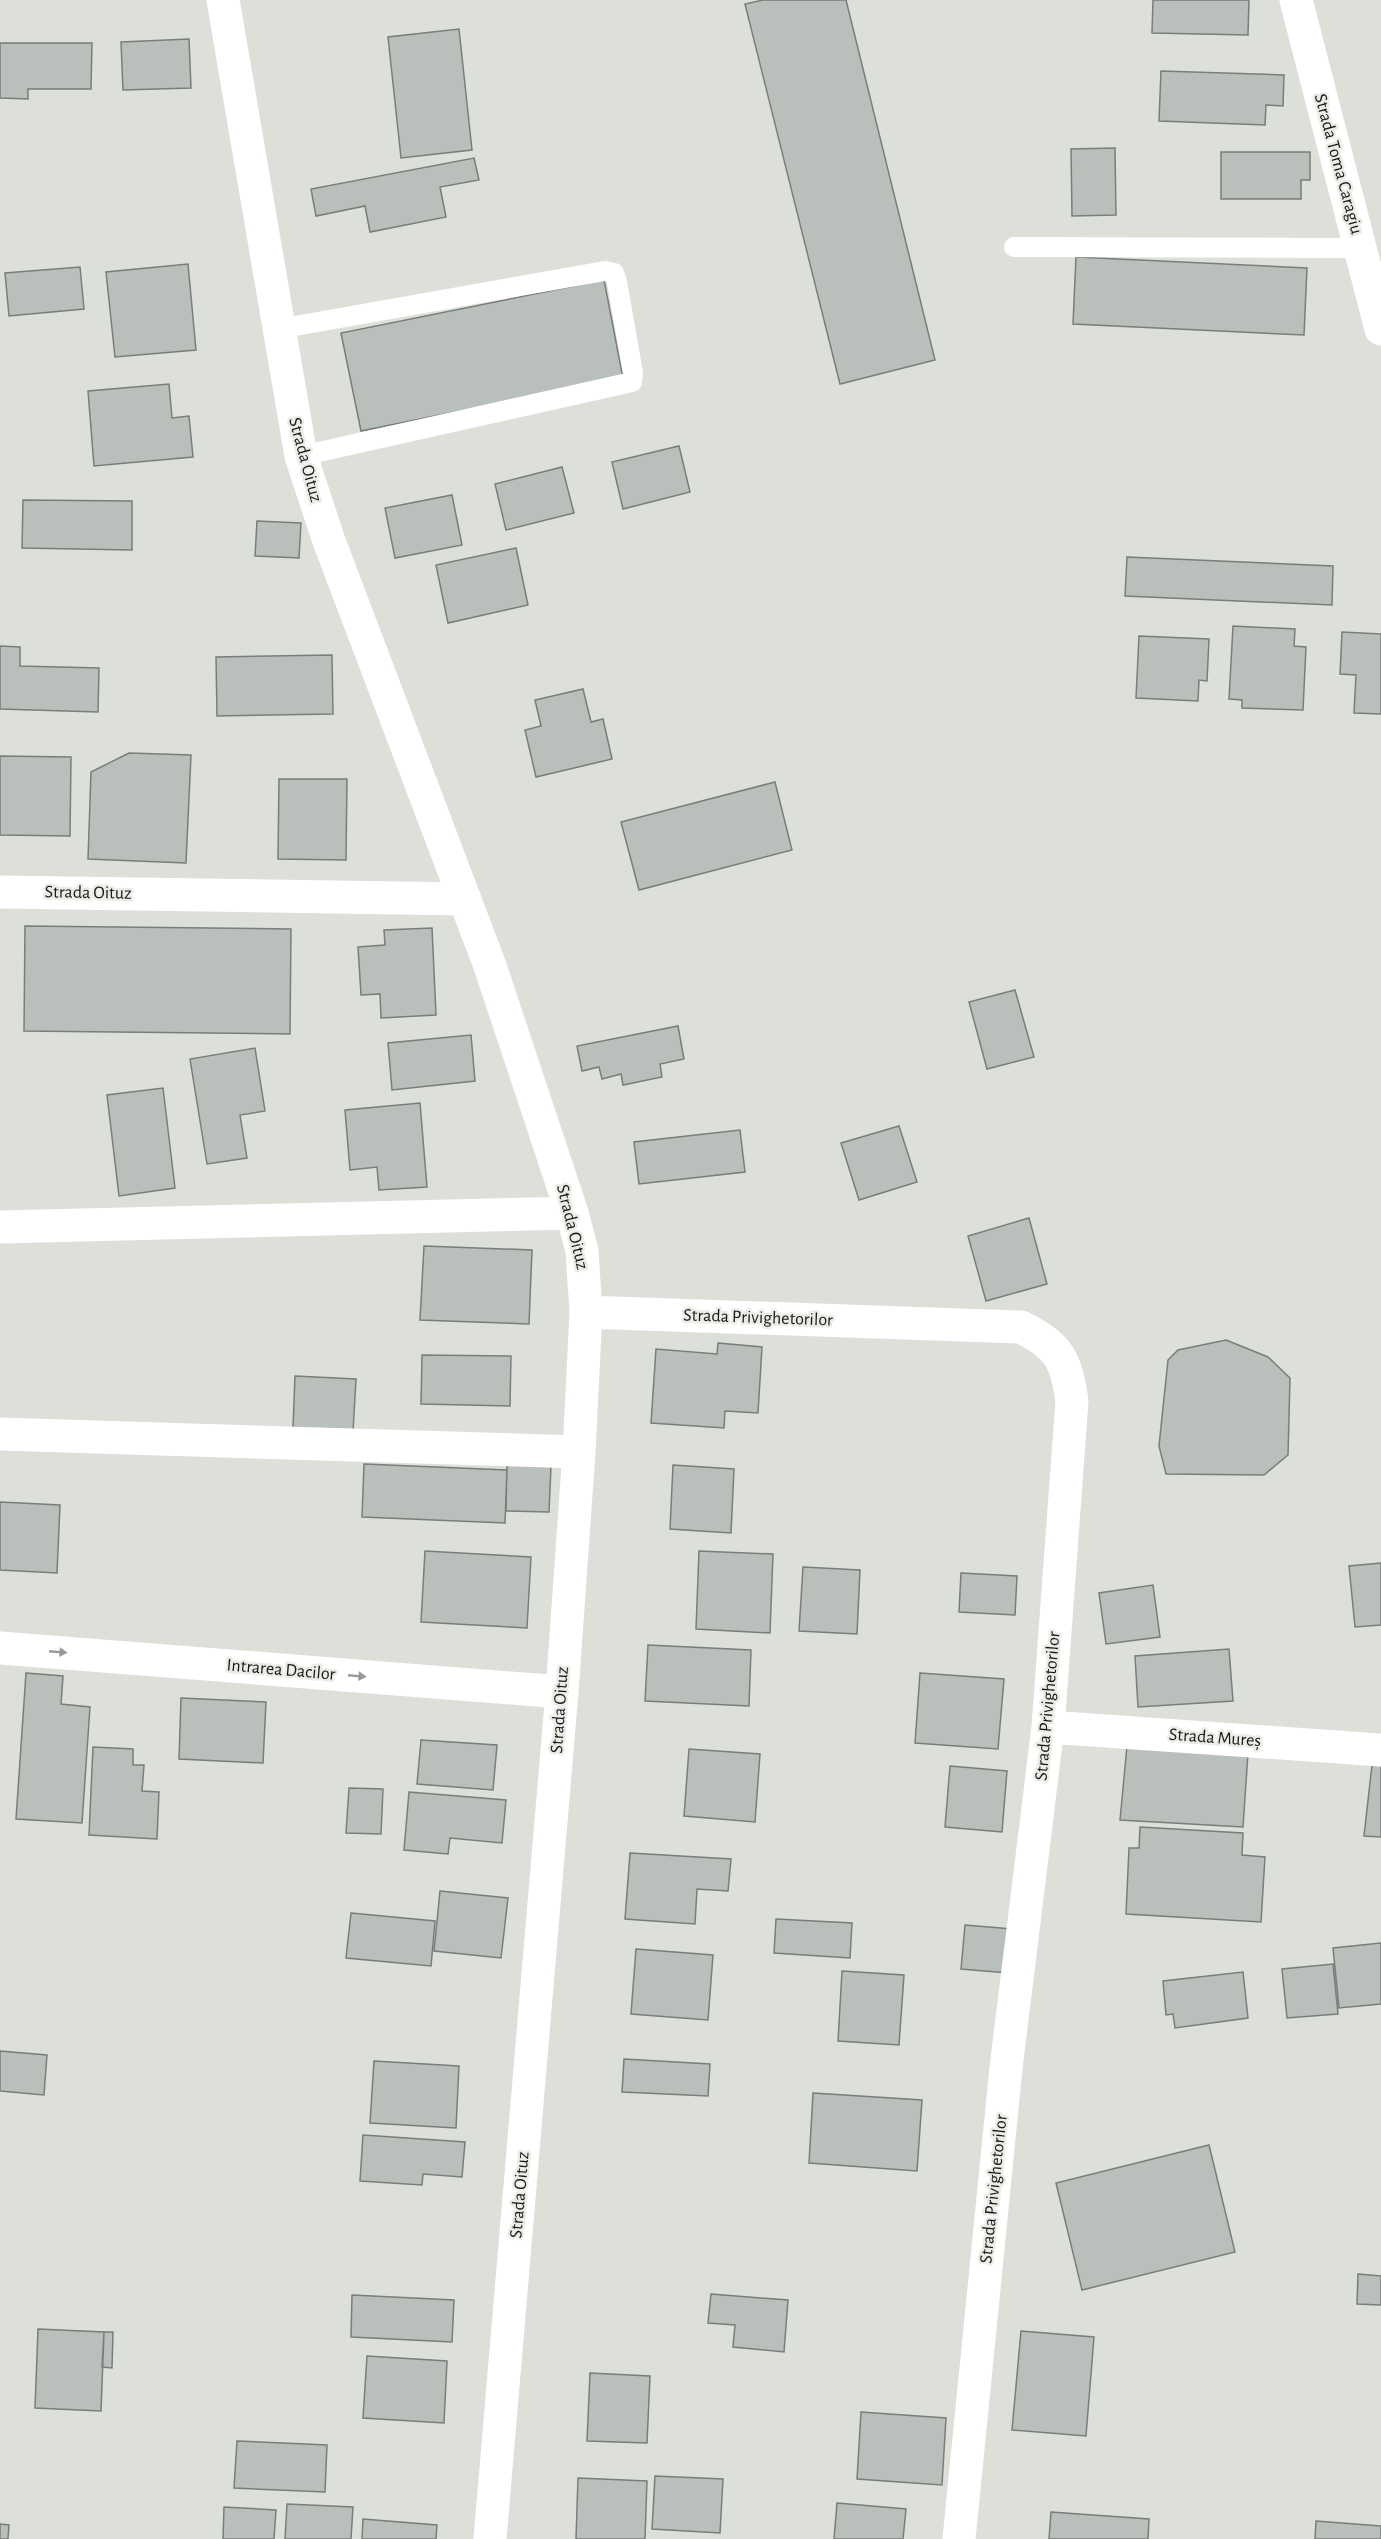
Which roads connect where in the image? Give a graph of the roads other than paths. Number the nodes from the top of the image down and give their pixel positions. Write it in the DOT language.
graph roads {
  1 [pos="223,0"];
  2 [pos="1296,0"];
  3 [pos="1014,248"];
  4 [pos="1360,248"];
  5 [pos="278,329"];
  6 [pos="1381,329"];
  7 [pos="301,456"];
  8 [pos="0,892"];
  9 [pos="465,899"];
  10 [pos="572,1213"];
  11 [pos="0,1227"];
  12 [pos="586,1312"];
  13 [pos="0,1434"];
  14 [pos="579,1452"];
  15 [pos="0,1648"];
  16 [pos="562,1692"];
  17 [pos="1048,1727"];
  18 [pos="1381,1750"];
  19 [pos="490,2539"];
  20 [pos="959,2539"];
  1 -- 5 [label="street, Strada Oituz"];
  2 -- 4 [label="street, Strada Toma Caragiu"];
  3 -- 4 [label="lane"];
  4 -- 6 [label="street, Strada Toma Caragiu"];
  5 -- 7 [label="street, Strada Oituz"];
  5 -- 7 [label="lane"];
  7 -- 9 [label="street, Strada Oituz"];
  8 -- 9 [label="street, Strada Oituz"];
  9 -- 10 [label="street, Strada Oituz"];
  10 -- 11 [label="street"];
  10 -- 12 [label="street, Strada Oituz"];
  12 -- 14 [label="street, Strada Oituz"];
  12 -- 17 [label="street, Strada Privighetorilor"];
  13 -- 14 [label="street"];
  14 -- 16 [label="street, Strada Oituz"];
  15 -- 16 [label="street, Intrarea Dacilor, one-way"];
  16 -- 19 [label="street, Strada Oituz"];
  17 -- 18 [label="street, Strada Mureș"];
  17 -- 20 [label="street, Strada Privighetorilor"];
}
